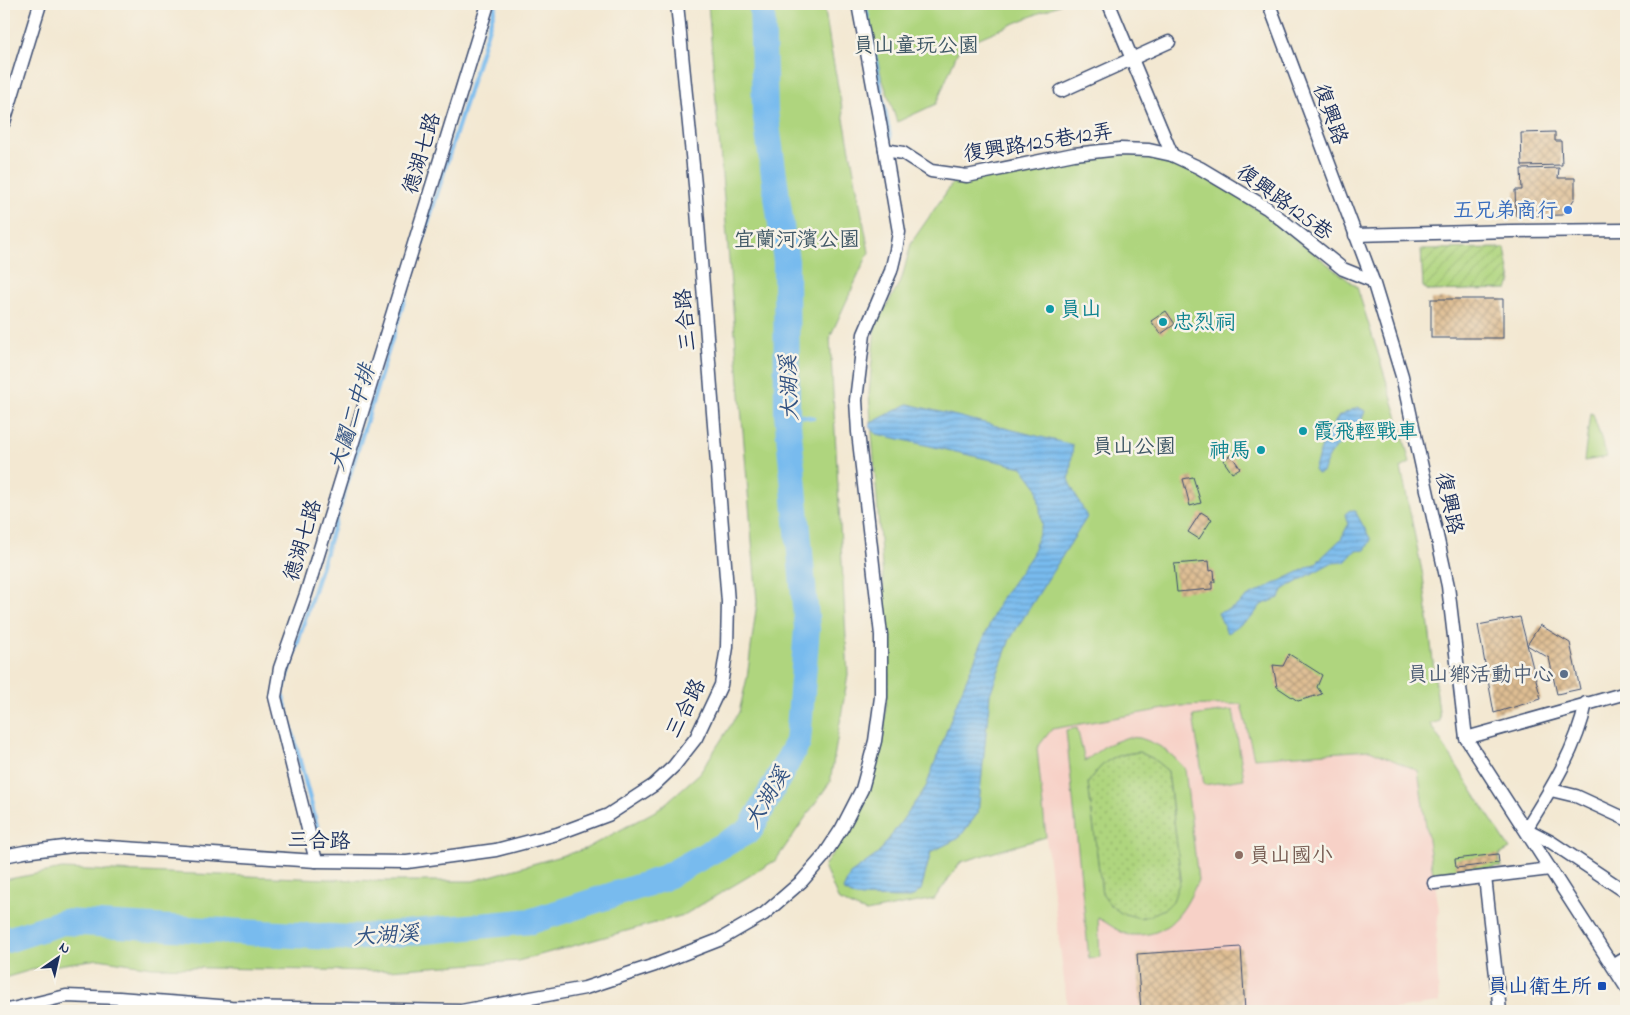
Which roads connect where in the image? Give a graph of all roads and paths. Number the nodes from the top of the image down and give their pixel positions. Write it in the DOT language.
graph roads {
  1 [pos="40,4"];
  2 [pos="488,4"];
  3 [pos="677,4"];
  4 [pos="858,4"];
  5 [pos="1109,4"];
  6 [pos="1269,4"];
  7 [pos="1169,42"];
  8 [pos="1132,59"];
  9 [pos="1061,92"];
  10 [pos="4,122"];
  11 [pos="885,150"];
  12 [pos="1172,155"];
  13 [pos="1626,230"];
  14 [pos="1355,234"];
  15 [pos="1373,281"];
  16 [pos="1626,693"];
  17 [pos="1586,703"];
  18 [pos="1466,738"];
  19 [pos="1551,790"];
  20 [pos="1626,819"];
  21 [pos="1526,830"];
  22 [pos="4,856"];
  23 [pos="316,861"];
  24 [pos="1550,869"];
  25 [pos="1486,877"];
  26 [pos="1434,883"];
  27 [pos="1626,892"];
  28 [pos="1626,958"];
  29 [pos="1613,966"];
  30 [pos="1626,987"];
  31 [pos="4,1011"];
  32 [pos="1500,1011"];
  1 -- 10 [label="street"];
  2 -- 23 [label="street, 德湖七路"];
  3 -- 23 [label="street, 三合路"];
  4 -- 11 [label="street"];
  5 -- 8 [label="street"];
  6 -- 14 [label="street, 復興路"];
  7 -- 8 [label="street"];
  8 -- 9 [label="street"];
  8 -- 12 [label="street"];
  11 -- 12 [label="street, 復興路125巷12弄"];
  11 -- 31 [label="street"];
  12 -- 15 [label="street, 復興路125巷"];
  13 -- 14 [label="street"];
  14 -- 15 [label="street, 復興路"];
  15 -- 18 [label="street, 復興路"];
  16 -- 17 [label="street"];
  17 -- 18 [label="street"];
  17 -- 19 [label="street"];
  18 -- 21 [label="street, 復興路"];
  19 -- 20 [label="street"];
  19 -- 21 [label="street"];
  21 -- 24 [label="street, 復興路"];
  21 -- 27 [label="street"];
  22 -- 23 [label="street, 三合路"];
  24 -- 25 [label="street"];
  24 -- 29 [label="street, 復興路"];
  25 -- 26 [label="street"];
  25 -- 32 [label="street"];
  28 -- 29 [label="street"];
  29 -- 30 [label="street, 復興路"];
}
